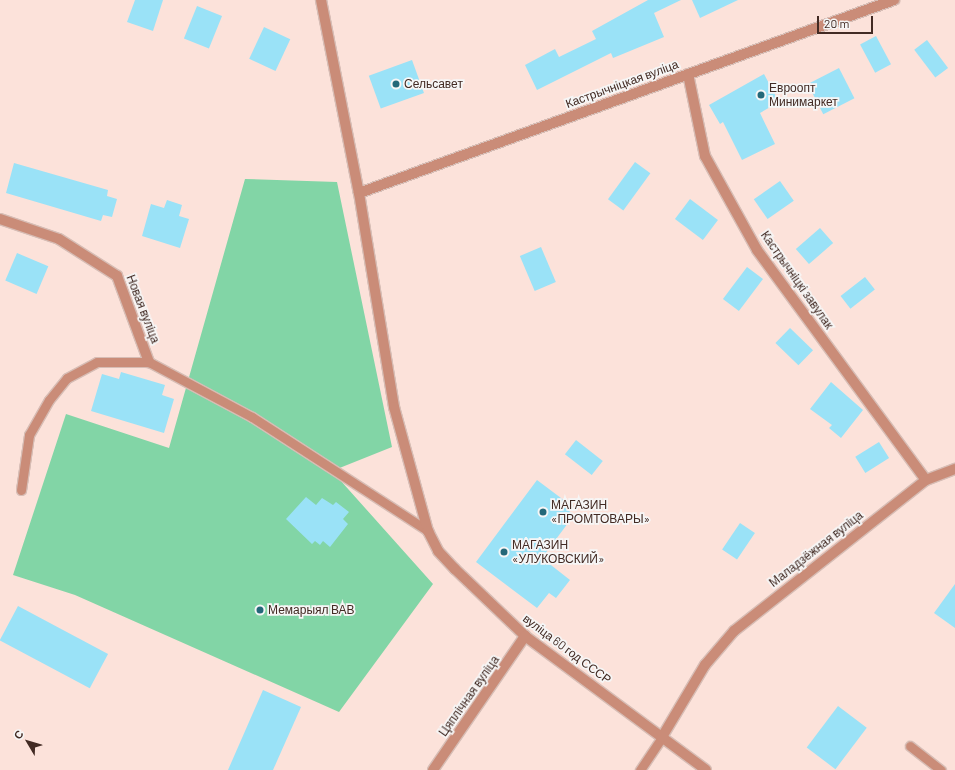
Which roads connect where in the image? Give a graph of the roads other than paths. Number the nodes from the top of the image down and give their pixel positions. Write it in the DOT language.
graph roads {
  1 [pos="320,0"];
  2 [pos="894,0"];
  3 [pos="688,74"];
  4 [pos="360,193"];
  5 [pos="0,219"];
  6 [pos="149,362"];
  7 [pos="955,469"];
  8 [pos="926,480"];
  9 [pos="21,490"];
  10 [pos="428,531"];
  11 [pos="525,636"];
  12 [pos="662,737"];
  13 [pos="910,746"];
  14 [pos="433,770"];
  15 [pos="640,770"];
  16 [pos="706,770"];
  17 [pos="941,770"];
  1 -- 4 [label="street, вуліца 60 год СССР"];
  2 -- 3 [label="street, Кастрычніцкая вуліца"];
  3 -- 4 [label="street, Кастрычніцкая вуліца"];
  3 -- 8 [label="street, Кастрычніцкі завулак"];
  4 -- 10 [label="street, вуліца 60 год СССР"];
  5 -- 6 [label="street, Новая вуліца"];
  6 -- 9 [label="lane"];
  6 -- 10 [label="lane"];
  7 -- 8 [label="street, Маладзёжная вуліца"];
  8 -- 12 [label="street, Маладзёжная вуліца"];
  10 -- 11 [label="street, вуліца 60 год СССР"];
  11 -- 12 [label="street, вуліца 60 год СССР"];
  11 -- 14 [label="street, Цяплічная вуліца"];
  12 -- 15 [label="lane"];
  12 -- 16 [label="street, вуліца 60 год СССР"];
  13 -- 17 [label="lane"];
}
